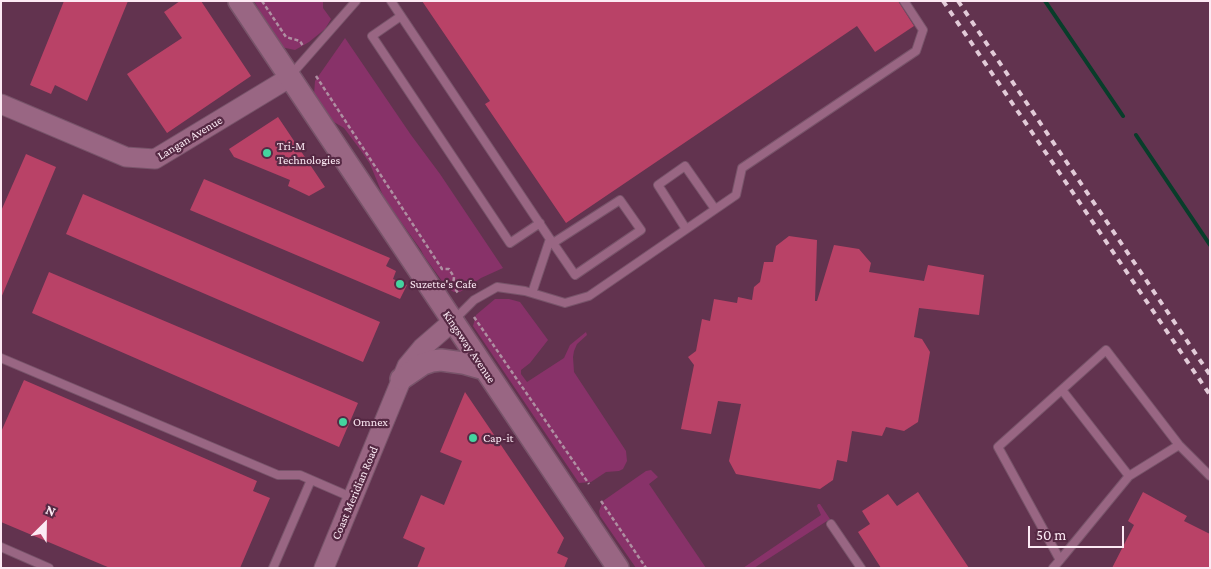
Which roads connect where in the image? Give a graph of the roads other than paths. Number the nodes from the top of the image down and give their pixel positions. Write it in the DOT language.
graph roads {
  1 [pos="239,1"];
  2 [pos="356,1"];
  3 [pos="391,1"];
  4 [pos="904,1"];
  5 [pos="401,16"];
  6 [pos="289,78"];
  7 [pos="1,104"];
  8 [pos="715,208"];
  9 [pos="540,223"];
  10 [pos="686,229"];
  11 [pos="551,241"];
  12 [pos="532,293"];
  13 [pos="452,322"];
  14 [pos="1,358"];
  15 [pos="484,368"];
  16 [pos="401,379"];
  17 [pos="1062,390"];
  18 [pos="1179,445"];
  19 [pos="1129,476"];
  20 [pos="1210,476"];
  21 [pos="311,480"];
  22 [pos="353,498"];
  23 [pos="831,524"];
  24 [pos="1,547"];
  25 [pos="1060,560"];
  26 [pos="49,568"];
  27 [pos="273,568"];
  28 [pos="324,568"];
  29 [pos="618,568"];
  30 [pos="861,568"];
  31 [pos="1053,568"];
  1 -- 6 [label="main road, Kingsway Avenue"];
  2 -- 6 [label="lane"];
  3 -- 5 [label="lane"];
  4 -- 8 [label="lane"];
  5 -- 9 [label="lane"];
  5 -- 9 [label="lane"];
  6 -- 7 [label="street, Langan Avenue"];
  6 -- 13 [label="main road, Kingsway Avenue"];
  8 -- 10 [label="lane"];
  8 -- 10 [label="lane"];
  9 -- 11 [label="lane"];
  10 -- 12 [label="lane"];
  11 -- 11 [label="lane"];
  11 -- 12 [label="lane"];
  12 -- 13 [label="lane"];
  13 -- 15 [label="main road, Kingsway Avenue"];
  13 -- 16 [label="street, Coast Meridian Road"];
  14 -- 21 [label="lane"];
  15 -- 16 [label="main road"];
  15 -- 29 [label="main road, Kingsway Avenue"];
  16 -- 22 [label="street, Coast Meridian Road"];
  17 -- 18 [label="lane"];
  17 -- 19 [label="lane"];
  17 -- 25 [label="lane"];
  18 -- 19 [label="lane"];
  18 -- 20 [label="lane"];
  19 -- 25 [label="lane"];
  21 -- 22 [label="lane"];
  21 -- 27 [label="lane"];
  22 -- 28 [label="street, Coast Meridian Road"];
  23 -- 30 [label="lane"];
  24 -- 26 [label="lane"];
  25 -- 31 [label="lane"];
}
